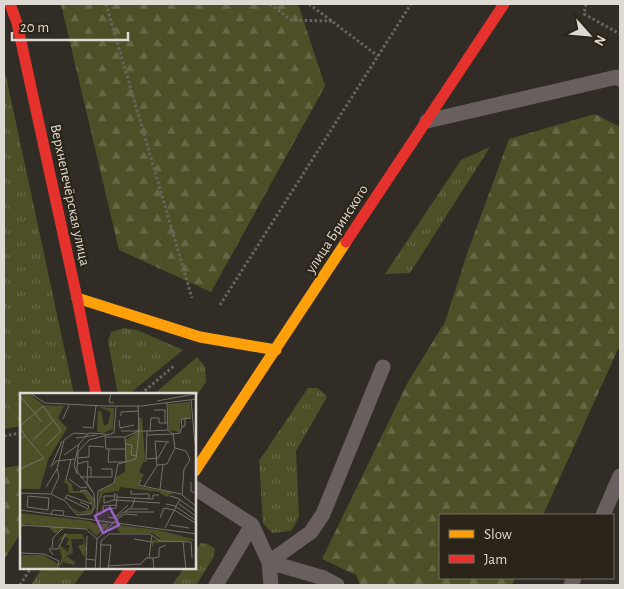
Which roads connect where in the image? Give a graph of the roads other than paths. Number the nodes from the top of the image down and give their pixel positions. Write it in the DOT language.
graph roads {
  1 [pos="10,4"];
  2 [pos="504,4"];
  3 [pos="619,76"];
  4 [pos="427,121"];
  5 [pos="77,298"];
  6 [pos="276,350"];
  7 [pos="383,367"];
  8 [pos="96,393"];
  9 [pos="196,470"];
  10 [pos="620,476"];
  11 [pos="196,489"];
  12 [pos="603,514"];
  13 [pos="252,526"];
  14 [pos="270,562"];
  15 [pos="130,569"];
  16 [pos="119,585"];
  17 [pos="216,585"];
  18 [pos="271,585"];
  19 [pos="337,585"];
  1 -- 5 [label="street, Верхнепечёрская улица"];
  2 -- 4 [label="street, улица Бринского"];
  3 -- 4 [label="lane"];
  4 -- 6 [label="street, улица Бринского"];
  5 -- 6 [label="street"];
  5 -- 8 [label="street, Верхнепечёрская улица"];
  6 -- 9 [label="street, улица Бринского"];
  7 -- 14 [label="lane"];
  10 -- 12 [label="lane"];
  11 -- 13 [label="lane"];
  13 -- 14 [label="lane"];
  13 -- 17 [label="lane"];
  14 -- 18 [label="lane"];
  14 -- 19 [label="lane"];
  15 -- 16 [label="street"];
}
